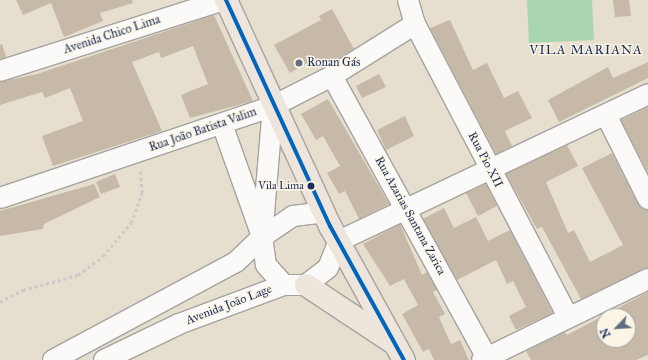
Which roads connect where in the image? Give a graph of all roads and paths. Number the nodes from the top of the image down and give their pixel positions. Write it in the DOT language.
graph roads {
  1 [pos="225,0"];
  2 [pos="408,0"];
  3 [pos="414,24"];
  4 [pos="0,71"];
  5 [pos="332,76"];
  6 [pos="648,94"];
  7 [pos="273,106"];
  8 [pos="606,115"];
  9 [pos="222,124"];
  10 [pos="141,152"];
  11 [pos="491,170"];
  12 [pos="0,198"];
  13 [pos="648,199"];
  14 [pos="407,210"];
  15 [pos="324,212"];
  16 [pos="262,236"];
  17 [pos="339,241"];
  18 [pos="648,279"];
  19 [pos="284,285"];
  20 [pos="306,285"];
  21 [pos="0,302"];
  22 [pos="568,318"];
  23 [pos="399,352"];
  24 [pos="484,359"];
  25 [pos="53,360"];
  26 [pos="104,360"];
  1 -- 4 [label="street, Avenida Chico Lima"];
  1 -- 7 [label="main road"];
  2 -- 3 [label="street, Rua Pio XII"];
  3 -- 5 [label="street, Rua João Batista Valim"];
  3 -- 11 [label="street, Rua Pio XII"];
  5 -- 7 [label="street, Rua João Batista Valim"];
  5 -- 14 [label="street, Rua Azarias Santana Zarica"];
  6 -- 8 [label="street"];
  7 -- 9 [label="street, Rua João Batista Valim"];
  7 -- 15 [label="main road"];
  7 -- 16 [label="street"];
  8 -- 11 [label="street"];
  8 -- 13 [label="street"];
  9 -- 10 [label="street, Rua João Batista Valim"];
  9 -- 16 [label="street"];
  10 -- 12 [label="street, Rua João Batista Valim"];
  10 -- 21 [label="path"];
  11 -- 14 [label="street"];
  11 -- 22 [label="street, Rua Pio XII"];
  14 -- 17 [label="street"];
  14 -- 24 [label="street, Rua Azarias Santana Zarica"];
  15 -- 16 [label="street"];
  15 -- 17 [label="main road"];
  16 -- 19 [label="street"];
  16 -- 25 [label="street"];
  17 -- 20 [label="street"];
  17 -- 23 [label="main road"];
  18 -- 22 [label="street"];
  19 -- 20 [label="street, Avenida João Lage"];
  19 -- 26 [label="street, Avenida João Lage"];
  20 -- 23 [label="main road"];
  22 -- 24 [label="street"];
}
